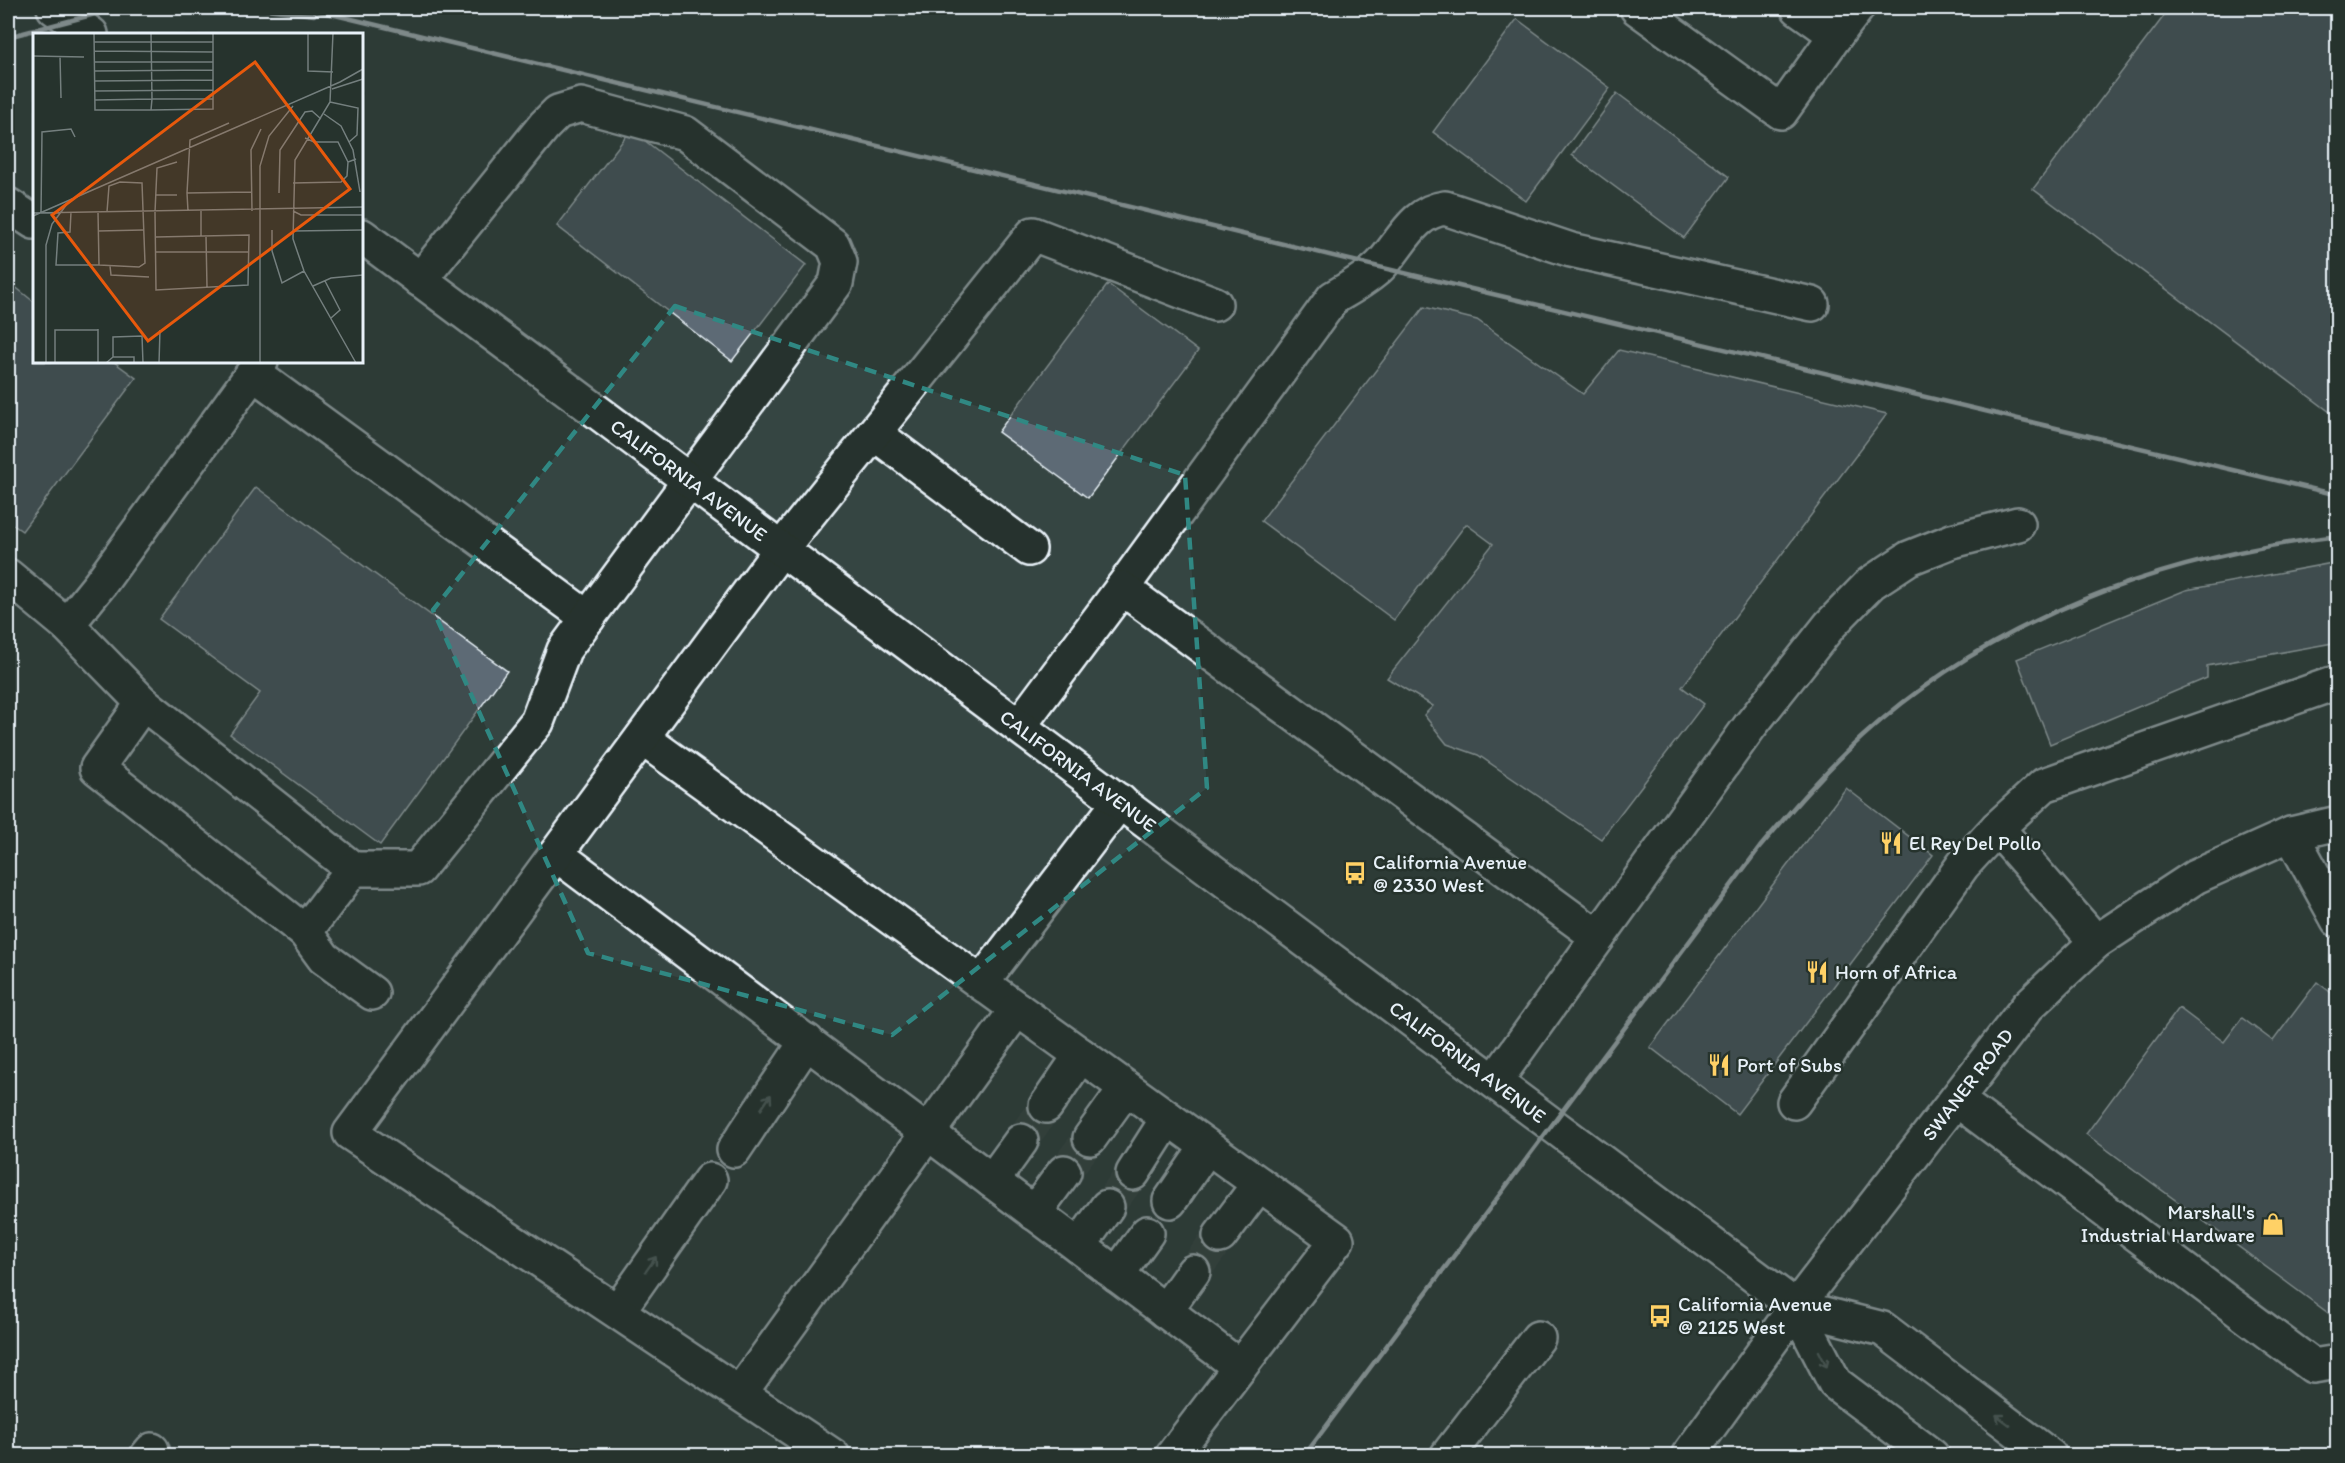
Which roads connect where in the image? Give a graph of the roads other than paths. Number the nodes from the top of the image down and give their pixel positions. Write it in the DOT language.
graph roads {
  1 [pos="54,8"];
  2 [pos="1637,8"];
  3 [pos="1798,8"];
  4 [pos="1857,8"];
  5 [pos="90,33"];
  6 [pos="1836,36"];
  7 [pos="8,205"];
  8 [pos="33,221"];
  9 [pos="363,237"];
  10 [pos="420,280"];
  11 [pos="1215,304"];
  12 [pos="1812,304"];
  13 [pos="257,367"];
  14 [pos="874,433"];
  15 [pos="689,480"];
  16 [pos="2018,524"];
  17 [pos="781,549"];
  18 [pos="1029,549"];
  19 [pos="8,576"];
  20 [pos="1122,588"];
  21 [pos="588,618"];
  22 [pos="67,625"];
  23 [pos="2337,682"];
  24 [pos="143,703"];
  25 [pos="1019,726"];
  26 [pos="642,738"];
  27 [pos="1120,801"];
  28 [pos="2337,823"];
  29 [pos="1997,828"];
  30 [pos="2291,834"];
  31 [pos="556,854"];
  32 [pos="353,869"];
  33 [pos="2337,920"];
  34 [pos="305,932"];
  35 [pos="1598,937"];
  36 [pos="2096,942"];
  37 [pos="981,983"];
  38 [pos="372,993"];
  39 [pos="1017,1009"];
  40 [pos="807,1041"];
  41 [pos="1081,1055"];
  42 [pos="1495,1081"];
  43 [pos="1126,1088"];
  44 [pos="1957,1100"];
  45 [pos="1794,1102"];
  46 [pos="1046,1106"];
  47 [pos="1168,1118"];
  48 [pos="928,1133"];
  49 [pos="1090,1138"];
  50 [pos="1021,1141"];
  51 [pos="1207,1146"];
  52 [pos="734,1150"];
  53 [pos="1064,1172"];
  54 [pos="1133,1173"];
  55 [pos="710,1180"];
  56 [pos="992,1181"];
  57 [pos="1259,1184"];
  58 [pos="1170,1201"];
  59 [pos="1107,1207"];
  60 [pos="1034,1212"];
  61 [pos="1147,1233"];
  62 [pos="1220,1236"];
  63 [pos="1079,1246"];
  64 [pos="1193,1272"];
  65 [pos="1117,1275"];
  66 [pos="1796,1307"];
  67 [pos="618,1311"];
  68 [pos="1165,1311"];
  69 [pos="1538,1338"];
  70 [pos="2337,1362"];
  71 [pos="1240,1367"];
  72 [pos="740,1393"];
  73 [pos="833,1455"];
  74 [pos="1172,1455"];
  75 [pos="1447,1455"];
  76 [pos="1688,1455"];
  77 [pos="1932,1455"];
  78 [pos="2050,1455"];
  1 -- 5 [label="main road"];
  2 -- 6 [label="main road"];
  3 -- 6 [label="main road"];
  4 -- 6 [label="main road"];
  7 -- 8 [label="main road"];
  9 -- 10 [label="main road, CALIFORNIA AVENUE"];
  10 -- 15 [label="main road, CALIFORNIA AVENUE"];
  10 -- 15 [label="main road"];
  11 -- 14 [label="main road"];
  12 -- 20 [label="main road"];
  13 -- 21 [label="main road"];
  13 -- 22 [label="main road"];
  14 -- 17 [label="main road"];
  14 -- 18 [label="main road"];
  15 -- 17 [label="main road, CALIFORNIA AVENUE"];
  15 -- 21 [label="main road"];
  16 -- 35 [label="main road"];
  17 -- 25 [label="main road, CALIFORNIA AVENUE"];
  17 -- 26 [label="main road"];
  19 -- 22 [label="main road"];
  20 -- 25 [label="main road"];
  20 -- 35 [label="main road"];
  21 -- 32 [label="main road"];
  22 -- 24 [label="main road"];
  23 -- 29 [label="main road"];
  24 -- 32 [label="main road"];
  24 -- 34 [label="main road"];
  25 -- 27 [label="main road, CALIFORNIA AVENUE"];
  26 -- 31 [label="main road"];
  26 -- 37 [label="main road"];
  27 -- 37 [label="main road"];
  27 -- 42 [label="main road, CALIFORNIA AVENUE"];
  28 -- 30 [label="main road, SWANER ROAD"];
  29 -- 36 [label="main road"];
  29 -- 45 [label="main road"];
  30 -- 33 [label="main road"];
  30 -- 36 [label="main road, SWANER ROAD"];
  31 -- 40 [label="main road"];
  31 -- 67 [label="main road"];
  32 -- 34 [label="main road"];
  34 -- 38 [label="main road"];
  35 -- 42 [label="main road"];
  36 -- 44 [label="main road, SWANER ROAD"];
  37 -- 39 [label="main road"];
  39 -- 41 [label="main road"];
  39 -- 48 [label="main road"];
  40 -- 48 [label="main road"];
  52 -- 40 [label="main road, one-way"];
  41 -- 43 [label="main road"];
  41 -- 46 [label="main road"];
  42 -- 66 [label="main road, CALIFORNIA AVENUE"];
  43 -- 47 [label="main road"];
  43 -- 49 [label="main road"];
  44 -- 66 [label="main road, SWANER ROAD"];
  44 -- 70 [label="main road"];
  47 -- 51 [label="main road"];
  47 -- 54 [label="main road"];
  48 -- 56 [label="main road"];
  48 -- 72 [label="main road"];
  50 -- 56 [label="main road"];
  51 -- 57 [label="main road"];
  51 -- 58 [label="main road"];
  53 -- 60 [label="main road"];
  67 -- 55 [label="main road, one-way"];
  56 -- 60 [label="main road"];
  57 -- 62 [label="main road"];
  57 -- 71 [label="main road"];
  59 -- 63 [label="main road"];
  60 -- 63 [label="main road"];
  61 -- 65 [label="main road"];
  63 -- 65 [label="main road"];
  64 -- 68 [label="main road"];
  65 -- 68 [label="main road"];
  66 -- 76 [label="main road, SWANER ROAD"];
  66 -- 77 [label="main road, CALIFORNIA AVENUE, one-way"];
  78 -- 66 [label="main road, CALIFORNIA AVENUE, one-way"];
  67 -- 72 [label="main road"];
  68 -- 71 [label="main road"];
  69 -- 75 [label="main road"];
  71 -- 74 [label="main road"];
  72 -- 73 [label="main road"];
}
